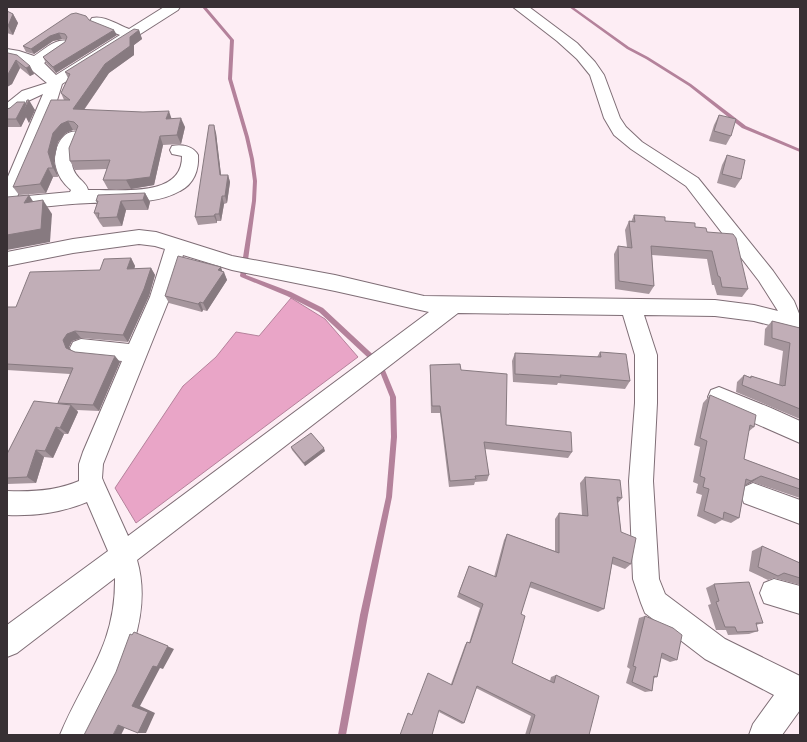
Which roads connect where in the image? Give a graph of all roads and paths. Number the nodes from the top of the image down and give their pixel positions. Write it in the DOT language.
graph roads {
  1 [pos="173,7"];
  2 [pos="520,7"];
  3 [pos="97,21"];
  4 [pos="130,34"];
  5 [pos="62,44"];
  6 [pos="7,53"];
  7 [pos="34,63"];
  8 [pos="54,84"];
  9 [pos="8,112"];
  10 [pos="73,136"];
  11 [pos="178,150"];
  12 [pos="13,168"];
  13 [pos="78,197"];
  14 [pos="7,199"];
  15 [pos="7,204"];
  16 [pos="176,246"];
  17 [pos="7,260"];
  18 [pos="454,305"];
  19 [pos="631,308"];
  20 [pos="796,323"];
  21 [pos="81,348"];
  22 [pos="136,354"];
  23 [pos="719,398"];
  24 [pos="800,432"];
  25 [pos="93,487"];
  26 [pos="753,495"];
  27 [pos="7,502"];
  28 [pos="800,512"];
  29 [pos="123,555"];
  30 [pos="774,593"];
  31 [pos="800,600"];
  32 [pos="7,643"];
  33 [pos="798,691"];
  34 [pos="75,735"];
  35 [pos="764,735"];
  1 -- 4 [label="street"];
  2 -- 20 [label="street"];
  3 -- 4 [label="street"];
  4 -- 8 [label="street"];
  5 -- 7 [label="street"];
  6 -- 7 [label="street"];
  7 -- 8 [label="street"];
  8 -- 9 [label="street"];
  8 -- 12 [label="street"];
  10 -- 13 [label="street"];
  11 -- 13 [label="street"];
  12 -- 14 [label="street"];
  13 -- 15 [label="street"];
  16 -- 17 [label="street"];
  16 -- 18 [label="street"];
  16 -- 22 [label="street"];
  18 -- 19 [label="street"];
  18 -- 29 [label="street"];
  19 -- 20 [label="street"];
  19 -- 33 [label="street"];
  21 -- 22 [label="street"];
  22 -- 25 [label="street"];
  23 -- 24 [label="street"];
  25 -- 27 [label="street"];
  25 -- 29 [label="street"];
  26 -- 28 [label="street"];
  29 -- 32 [label="street"];
  29 -- 34 [label="street"];
  30 -- 31 [label="street"];
  33 -- 35 [label="street"];
}
